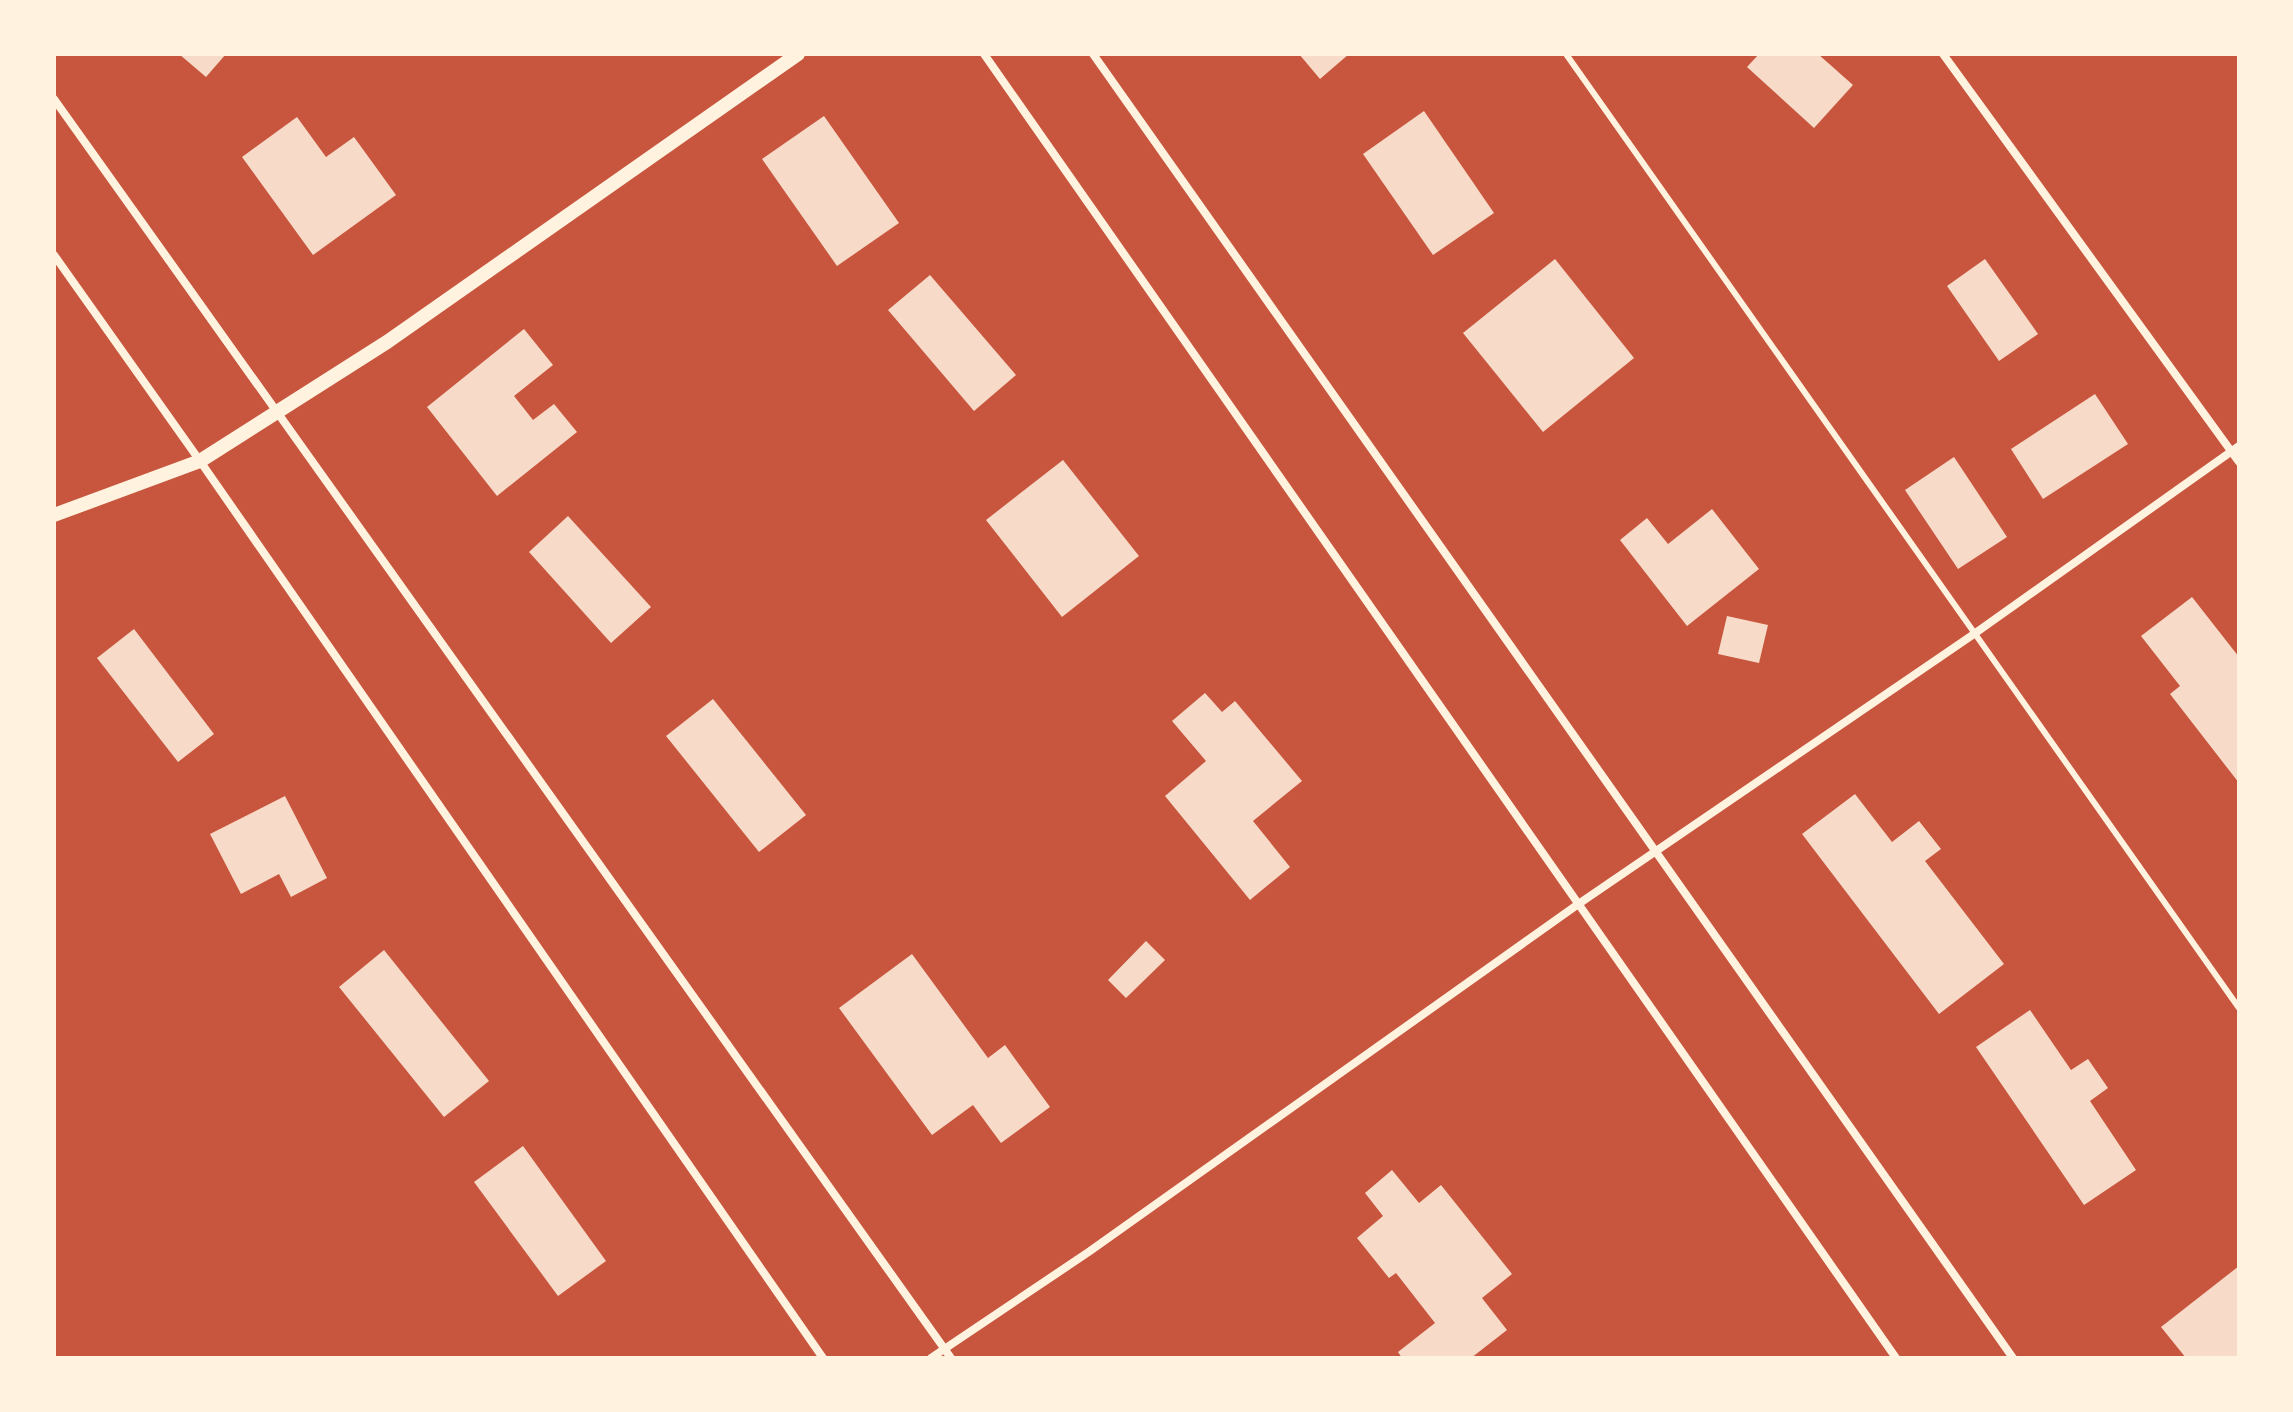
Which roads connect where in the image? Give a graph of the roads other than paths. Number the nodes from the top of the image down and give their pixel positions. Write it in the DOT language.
graph roads {
  1 [pos="798,54"];
  2 [pos="984,54"];
  3 [pos="1093,54"];
  4 [pos="1566,54"];
  5 [pos="1943,54"];
  6 [pos="54,99"];
  7 [pos="54,255"];
  8 [pos="275,413"];
  9 [pos="2235,448"];
  10 [pos="200,461"];
  11 [pos="2239,462"];
  12 [pos="54,515"];
  13 [pos="1974,634"];
  14 [pos="1654,852"];
  15 [pos="1577,905"];
  16 [pos="2239,1008"];
  17 [pos="948,1354"];
  18 [pos="823,1358"];
  19 [pos="931,1358"];
  20 [pos="1896,1358"];
  21 [pos="2013,1358"];
  1 -- 8 [label="street"];
  2 -- 15 [label="street"];
  3 -- 14 [label="street"];
  4 -- 13 [label="lane"];
  5 -- 9 [label="street"];
  6 -- 8 [label="street"];
  7 -- 10 [label="street"];
  8 -- 10 [label="street"];
  8 -- 17 [label="street"];
  9 -- 11 [label="street"];
  9 -- 13 [label="street"];
  10 -- 12 [label="street"];
  10 -- 18 [label="street"];
  13 -- 14 [label="street"];
  13 -- 16 [label="lane"];
  14 -- 15 [label="street"];
  14 -- 21 [label="street"];
  15 -- 17 [label="street"];
  15 -- 20 [label="street"];
  17 -- 19 [label="street"];
}
